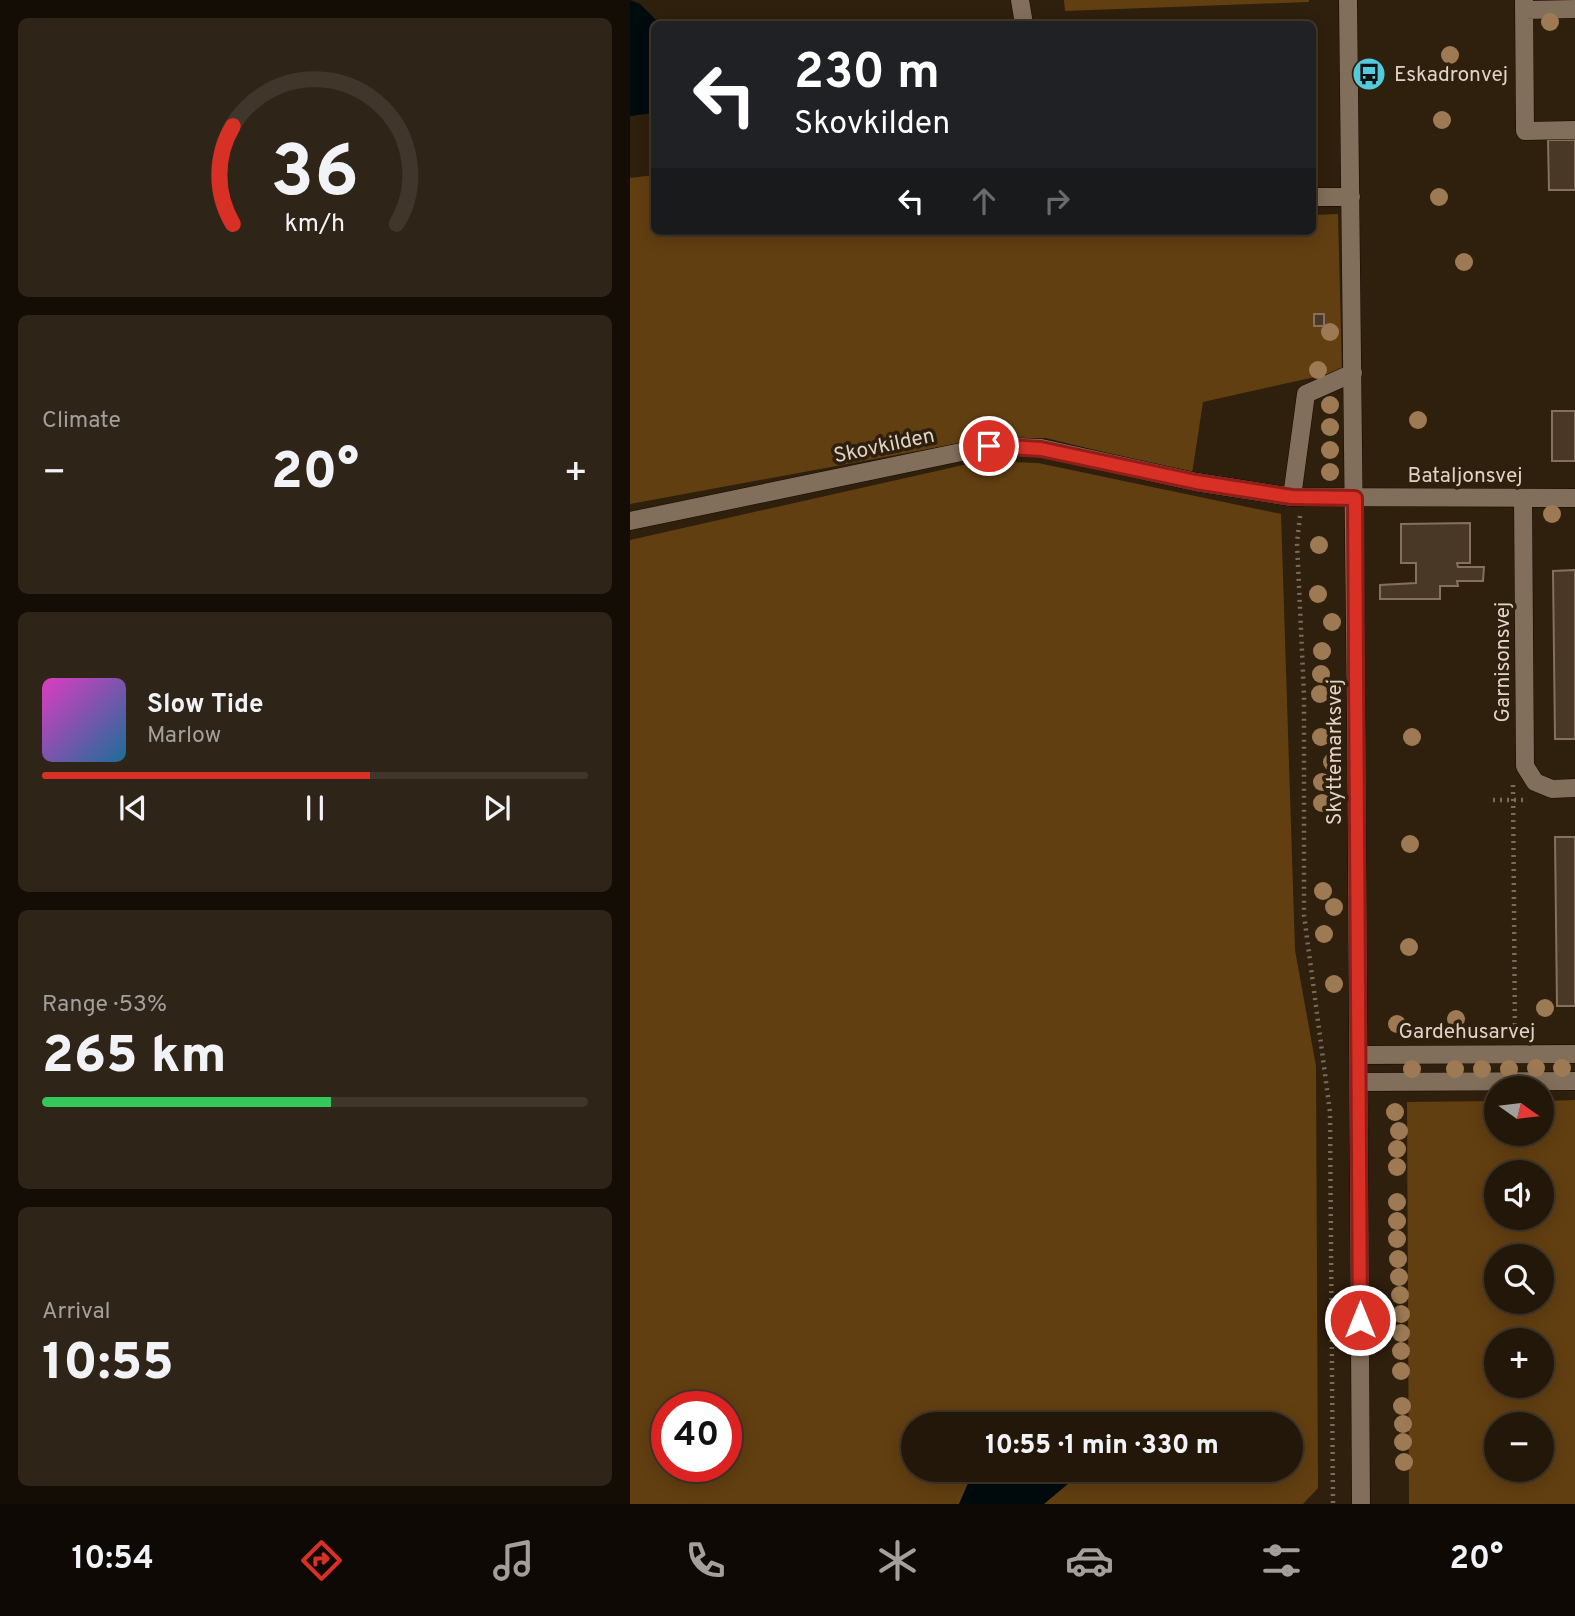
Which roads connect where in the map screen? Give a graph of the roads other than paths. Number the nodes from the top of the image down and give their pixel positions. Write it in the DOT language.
graph roads {
  1 [pos="1020,0"];
  2 [pos="1348,0"];
  3 [pos="1524,5"];
  4 [pos="1575,9"];
  5 [pos="1024,21"];
  6 [pos="1575,131"];
  7 [pos="1316,197"];
  8 [pos="1351,197"];
  9 [pos="1353,373"];
  10 [pos="1297,497"];
  11 [pos="1355,498"];
  12 [pos="1523,498"];
  13 [pos="1575,498"];
  14 [pos="630,522"];
  15 [pos="1575,788"];
  16 [pos="1575,1054"];
  17 [pos="1359,1055"];
  18 [pos="1575,1081"];
  19 [pos="1360,1082"];
  20 [pos="1361,1504"];
  1 -- 5 [label="street"];
  2 -- 8 [label="street, Skyttemarksvej"];
  3 -- 4 [label="street"];
  3 -- 6 [label="street"];
  7 -- 8 [label="street"];
  8 -- 9 [label="street, Skyttemarksvej"];
  9 -- 10 [label="street"];
  9 -- 11 [label="street, Skyttemarksvej"];
  10 -- 11 [label="street, Skovkilden"];
  10 -- 14 [label="street, Skovkilden"];
  11 -- 12 [label="street, Bataljonsvej"];
  11 -- 17 [label="street, Skyttemarksvej"];
  12 -- 13 [label="street, Bataljonsvej"];
  12 -- 15 [label="street, Garnisonsvej"];
  16 -- 17 [label="street, Gardehusarvej"];
  17 -- 19 [label="street, Skyttemarksvej"];
  18 -- 19 [label="street"];
  19 -- 20 [label="street, Skyttemarksvej"];
}
